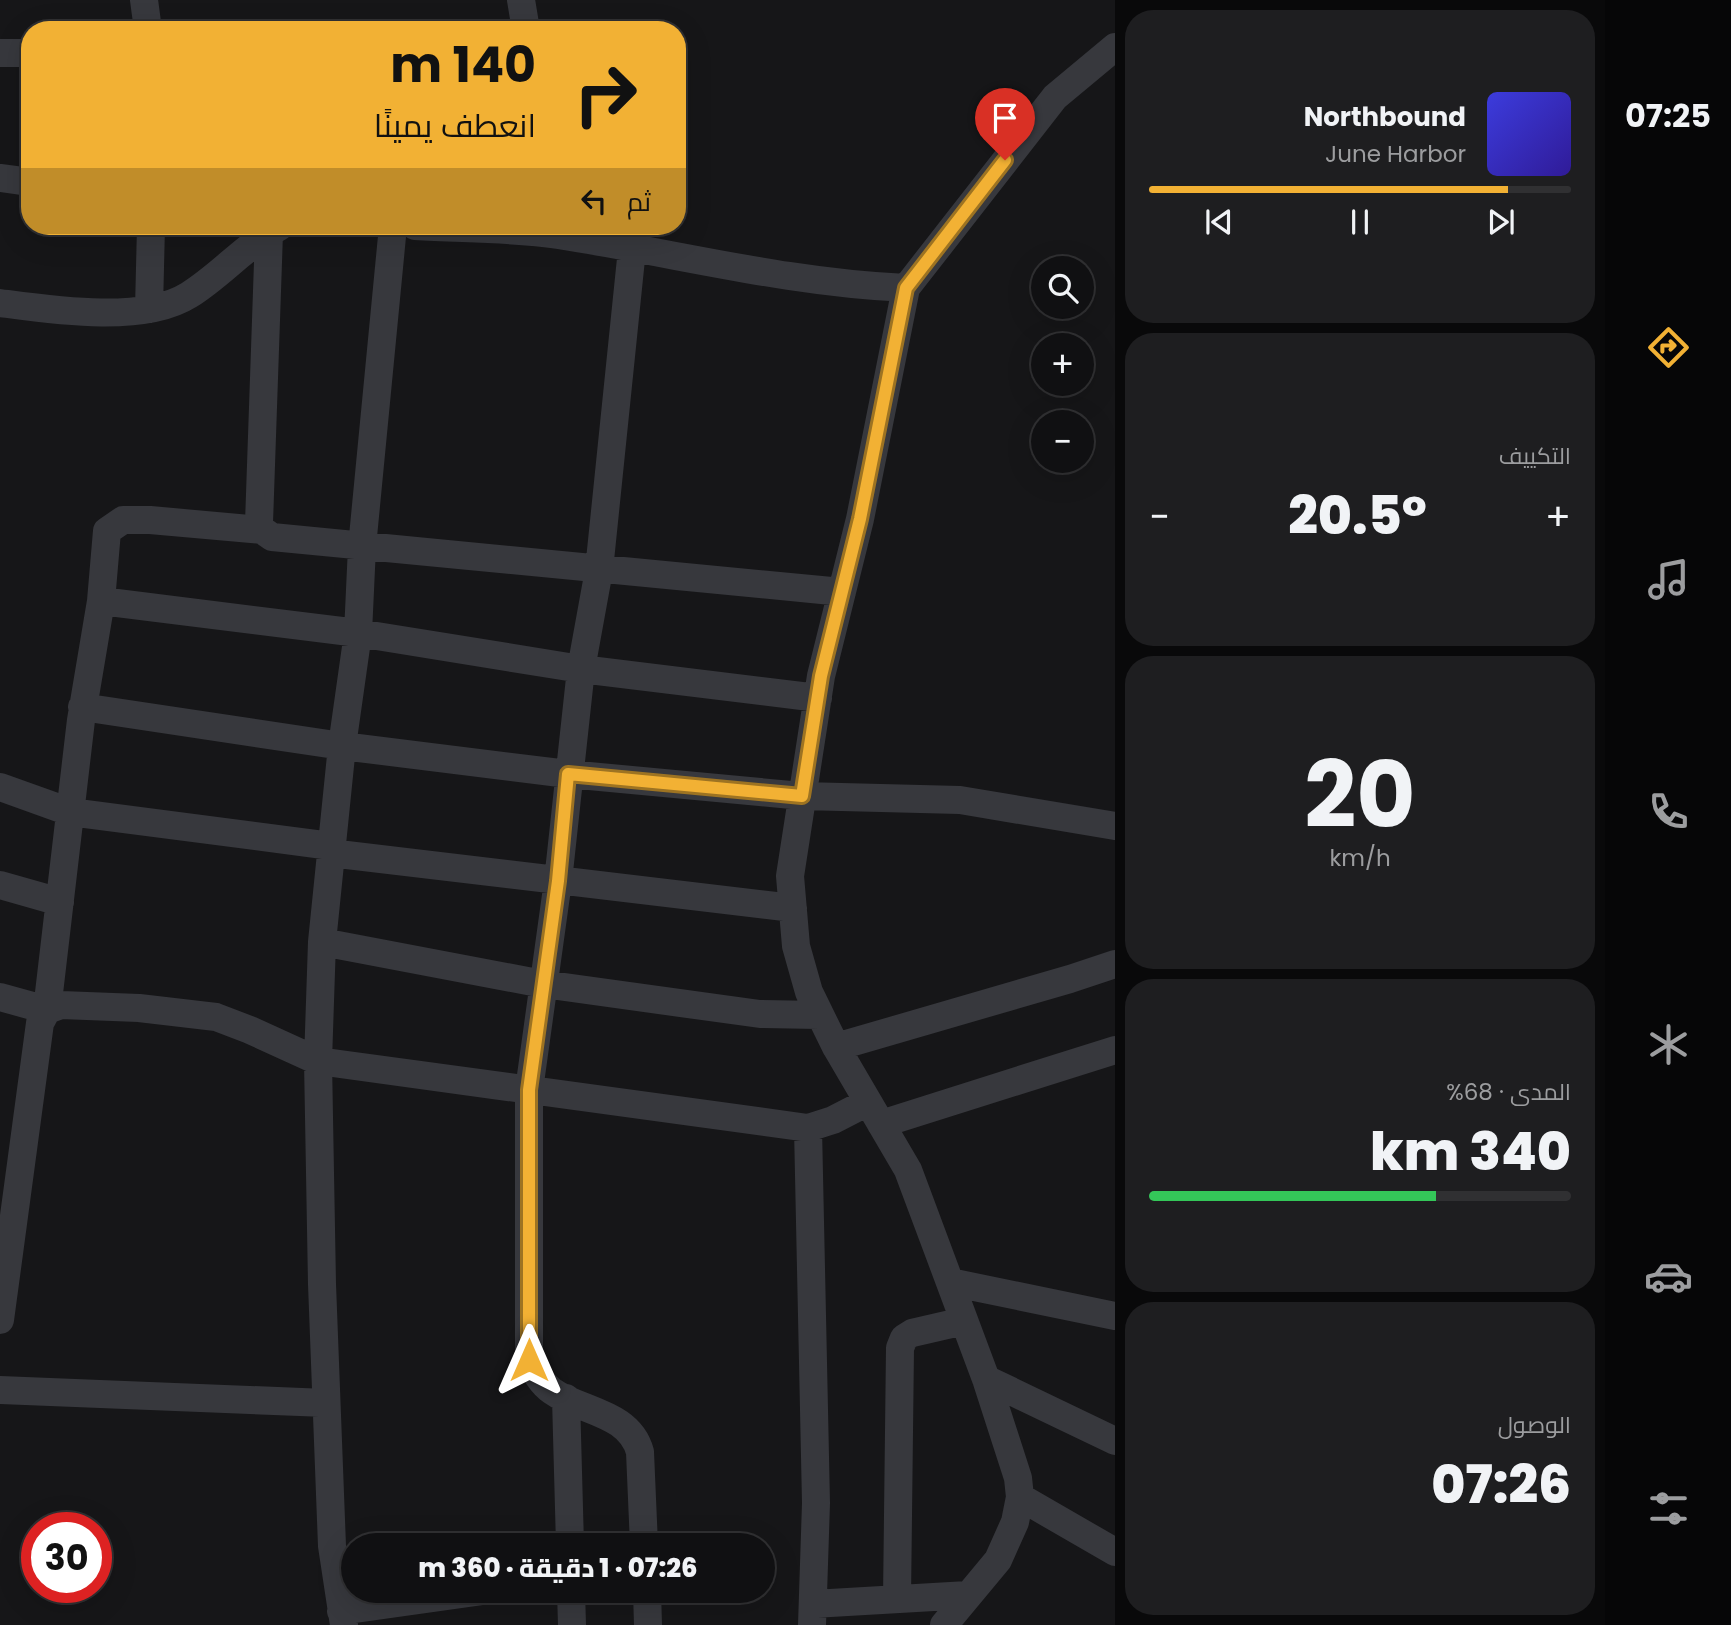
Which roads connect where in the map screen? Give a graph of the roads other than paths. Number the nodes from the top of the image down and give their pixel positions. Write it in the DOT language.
graph roads {
  1 [pos="144,0"];
  2 [pos="521,0"];
  3 [pos="147,21"];
  4 [pos="524,21"];
  5 [pos="1115,47"];
  6 [pos="0,53"];
  7 [pos="21,53"];
  8 [pos="0,178"];
  9 [pos="21,181"];
  10 [pos="151,235"];
  11 [pos="267,235"];
  12 [pos="275,235"];
  13 [pos="392,235"];
  14 [pos="576,235"];
  15 [pos="632,249"];
  16 [pos="906,288"];
  17 [pos="0,303"];
  18 [pos="149,309"];
  19 [pos="262,530"];
  20 [pos="362,547"];
  21 [pos="599,570"];
  22 [pos="842,592"];
  23 [pos="101,601"];
  24 [pos="358,633"];
  25 [pos="581,669"];
  26 [pos="818,698"];
  27 [pos="82,707"];
  28 [pos="342,746"];
  29 [pos="568,774"];
  30 [pos="0,787"];
  31 [pos="802,796"];
  32 [pos="70,812"];
  33 [pos="1115,826"];
  34 [pos="331,850"];
  35 [pos="558,881"];
  36 [pos="0,885"];
  37 [pos="60,902"];
  38 [pos="793,908"];
  39 [pos="322,942"];
  40 [pos="1115,964"];
  41 [pos="544,984"];
  42 [pos="0,997"];
  43 [pos="47,1010"];
  44 [pos="818,1014"];
  45 [pos="835,1047"];
  46 [pos="1115,1050"];
  47 [pos="318,1061"];
  48 [pos="529,1090"];
  49 [pos="874,1113"];
  50 [pos="808,1128"];
  51 [pos="950,1282"];
  52 [pos="1115,1316"];
  53 [pos="0,1320"];
  54 [pos="964,1321"];
  55 [pos="986,1380"];
  56 [pos="0,1390"];
  57 [pos="566,1398"];
  58 [pos="326,1403"];
  59 [pos="1115,1441"];
  60 [pos="1020,1497"];
  61 [pos="570,1533"];
  62 [pos="643,1533"];
  63 [pos="1112,1541"];
  64 [pos="968,1595"];
  65 [pos="897,1599"];
  66 [pos="421,1603"];
  67 [pos="571,1603"];
  68 [pos="647,1603"];
  69 [pos="343,1618"];
  70 [pos="809,1619"];
  71 [pos="572,1625"];
  72 [pos="648,1625"];
  73 [pos="944,1625"];
  1 -- 3 [label="street"];
  2 -- 4 [label="street"];
  5 -- 16 [label="street"];
  6 -- 7 [label="street"];
  8 -- 9 [label="street"];
  10 -- 18 [label="street"];
  11 -- 18 [label="street"];
  12 -- 19 [label="street"];
  13 -- 20 [label="street"];
  14 -- 15 [label="street"];
  15 -- 16 [label="street"];
  15 -- 21 [label="street"];
  16 -- 22 [label="street"];
  17 -- 18 [label="street"];
  19 -- 20 [label="street"];
  19 -- 23 [label="street"];
  20 -- 21 [label="street"];
  20 -- 24 [label="street"];
  21 -- 22 [label="street"];
  21 -- 25 [label="street"];
  22 -- 26 [label="street"];
  23 -- 24 [label="street"];
  23 -- 27 [label="street"];
  24 -- 25 [label="street"];
  24 -- 28 [label="street"];
  25 -- 26 [label="street"];
  25 -- 29 [label="street"];
  26 -- 31 [label="street"];
  27 -- 28 [label="street"];
  27 -- 32 [label="street"];
  28 -- 29 [label="street"];
  28 -- 34 [label="street"];
  29 -- 31 [label="street"];
  29 -- 35 [label="street"];
  30 -- 32 [label="street"];
  31 -- 33 [label="street"];
  31 -- 38 [label="street"];
  32 -- 34 [label="street"];
  32 -- 37 [label="street"];
  34 -- 35 [label="street"];
  34 -- 39 [label="street"];
  35 -- 38 [label="street"];
  35 -- 41 [label="street"];
  36 -- 37 [label="street"];
  37 -- 43 [label="street"];
  38 -- 44 [label="street"];
  39 -- 41 [label="street"];
  39 -- 47 [label="street"];
  40 -- 45 [label="street"];
  41 -- 44 [label="street"];
  41 -- 48 [label="street"];
  42 -- 43 [label="street"];
  43 -- 47 [label="street"];
  43 -- 53 [label="street"];
  44 -- 45 [label="street"];
  45 -- 49 [label="street"];
  46 -- 49 [label="street"];
  47 -- 48 [label="street"];
  47 -- 58 [label="street"];
  48 -- 50 [label="street"];
  48 -- 57 [label="street"];
  49 -- 50 [label="street"];
  49 -- 51 [label="street"];
  50 -- 70 [label="street"];
  51 -- 52 [label="street"];
  51 -- 54 [label="street"];
  54 -- 55 [label="street"];
  54 -- 65 [label="street"];
  55 -- 59 [label="street"];
  55 -- 60 [label="street"];
  56 -- 58 [label="street"];
  57 -- 61 [label="street"];
  57 -- 62 [label="street"];
  58 -- 69 [label="street"];
  60 -- 63 [label="street"];
  60 -- 64 [label="street"];
  64 -- 65 [label="street"];
  64 -- 73 [label="street"];
  65 -- 70 [label="street"];
  66 -- 69 [label="street"];
  67 -- 71 [label="street"];
  68 -- 72 [label="street"];
}
